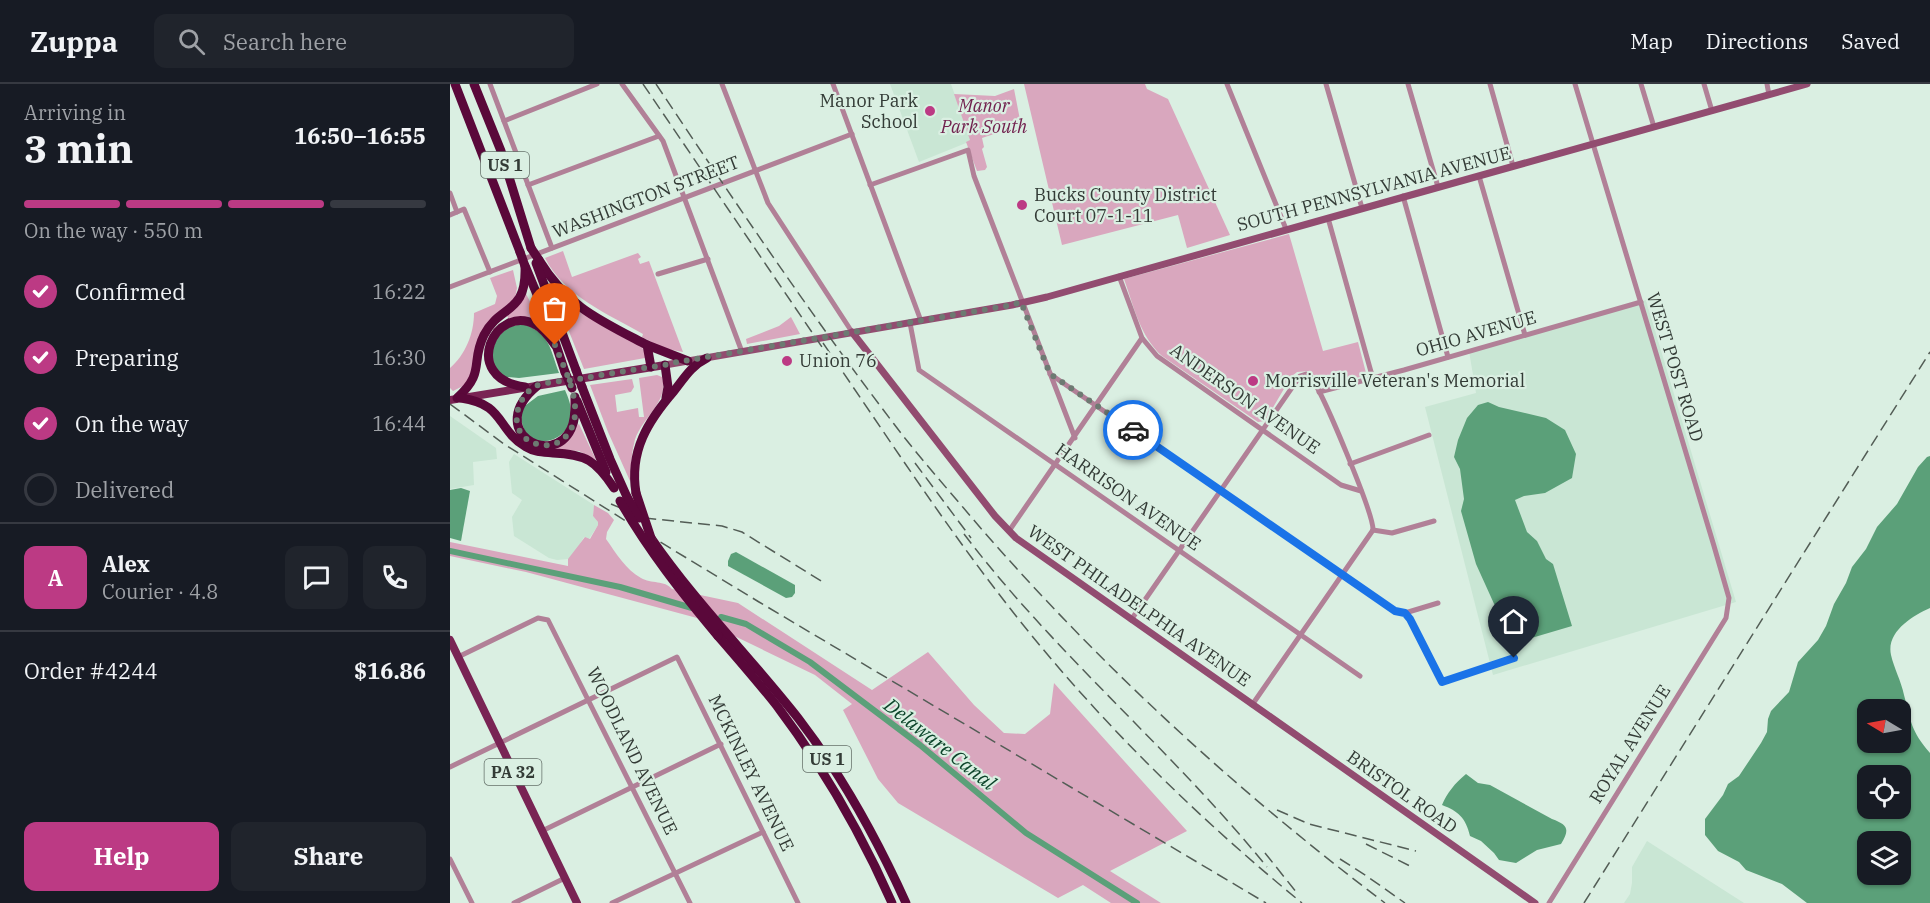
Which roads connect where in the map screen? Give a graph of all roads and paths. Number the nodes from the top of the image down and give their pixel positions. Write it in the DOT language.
graph roads {
  1 [pos="455,84"];
  2 [pos="474,84"];
  3 [pos="490,84"];
  4 [pos="597,84"];
  5 [pos="622,84"];
  6 [pos="722,84"];
  7 [pos="833,84"];
  8 [pos="1227,84"];
  9 [pos="1326,84"];
  10 [pos="1408,84"];
  11 [pos="1490,84"];
  12 [pos="1575,84"];
  13 [pos="1641,84"];
  14 [pos="1704,84"];
  15 [pos="1767,84"];
  16 [pos="1807,84"];
  17 [pos="1769,95"];
  18 [pos="1712,111"];
  19 [pos="504,121"];
  20 [pos="1654,127"];
  21 [pos="852,134"];
  22 [pos="659,136"];
  23 [pos="1592,144"];
  24 [pos="1513,166"];
  25 [pos="756,171"];
  26 [pos="1479,176"];
  27 [pos="528,185"];
  28 [pos="870,185"];
  29 [pos="1438,187"];
  30 [pos="450,192"];
  31 [pos="1403,196"];
  32 [pos="684,198"];
  33 [pos="1362,208"];
  34 [pos="457,212"];
  35 [pos="450,214"];
  36 [pos="1328,218"];
  37 [pos="1286,229"];
  38 [pos="552,249"];
  39 [pos="708,259"];
  40 [pos="537,261"];
  41 [pos="525,266"];
  42 [pos="490,272"];
  43 [pos="658,274"];
  44 [pos="1119,276"];
  45 [pos="450,287"];
  46 [pos="1021,302"];
  47 [pos="1641,302"];
  48 [pos="921,321"];
  49 [pos="910,323"];
  50 [pos="852,332"];
  51 [pos="1525,335"];
  52 [pos="1143,338"];
  53 [pos="555,345"];
  54 [pos="647,345"];
  55 [pos="742,352"];
  56 [pos="1448,357"];
  57 [pos="707,358"];
  58 [pos="688,361"];
  59 [pos="665,365"];
  60 [pos="651,367"];
  61 [pos="1050,374"];
  62 [pos="1373,378"];
  63 [pos="537,386"];
  64 [pos="525,387"];
  65 [pos="1319,392"];
  66 [pos="573,393"];
  67 [pos="456,399"];
  68 [pos="665,400"];
  69 [pos="1097,405"];
  70 [pos="1262,430"];
  71 [pos="1429,435"];
  72 [pos="1075,438"];
  73 [pos="1350,464"];
  74 [pos="1056,465"];
  75 [pos="614,488"];
  76 [pos="1220,490"];
  77 [pos="1361,491"];
  78 [pos="628,497"];
  79 [pos="1434,521"];
  80 [pos="1373,530"];
  81 [pos="1009,531"];
  82 [pos="1179,550"];
  83 [pos="1343,574"];
  84 [pos="1729,598"];
  85 [pos="1438,603"];
  86 [pos="1405,613"];
  87 [pos="1131,620"];
  88 [pos="721,633"];
  89 [pos="1302,635"];
  90 [pos="450,640"];
  91 [pos="458,657"];
  92 [pos="1514,658"];
  93 [pos="1360,676"];
  94 [pos="590,699"];
  95 [pos="1252,705"];
  96 [pos="499,743"];
  97 [pos="721,744"];
  98 [pos="450,767"];
  99 [pos="633,787"];
  100 [pos="542,831"];
  101 [pos="764,832"];
  102 [pos="450,859"];
  103 [pos="676,874"];
  104 [pos="565,878"];
  105 [pos="472,903"];
  106 [pos="514,903"];
  107 [pos="577,903"];
  108 [pos="612,903"];
  109 [pos="690,903"];
  110 [pos="798,903"];
  111 [pos="892,903"];
  112 [pos="906,903"];
  113 [pos="1535,903"];
  114 [pos="1549,903"];
  1 -- 41 [label="highway, US 1, bridge"];
  2 -- 40 [label="highway, US 1, bridge"];
  3 -- 19 [label="street"];
  4 -- 19 [label="street"];
  5 -- 22 [label="street"];
  6 -- 25 [label="street"];
  7 -- 21 [label="street"];
  8 -- 37 [label="street"];
  9 -- 33 [label="street"];
  10 -- 29 [label="street"];
  11 -- 24 [label="street"];
  12 -- 23 [label="street, WEST POST ROAD"];
  13 -- 20 [label="street"];
  14 -- 18 [label="street"];
  15 -- 17 [label="street"];
  16 -- 17 [label="main road, SOUTH PENNSYLVANIA AVENUE"];
  17 -- 18 [label="main road, SOUTH PENNSYLVANIA AVENUE"];
  18 -- 20 [label="main road, SOUTH PENNSYLVANIA AVENUE"];
  19 -- 27 [label="street"];
  20 -- 23 [label="main road, SOUTH PENNSYLVANIA AVENUE"];
  21 -- 25 [label="street, WASHINGTON STREET"];
  21 -- 28 [label="street"];
  22 -- 27 [label="street"];
  22 -- 32 [label="street"];
  23 -- 24 [label="main road, SOUTH PENNSYLVANIA AVENUE"];
  23 -- 47 [label="street, WEST POST ROAD"];
  24 -- 26 [label="main road, SOUTH PENNSYLVANIA AVENUE"];
  25 -- 32 [label="street, WASHINGTON STREET"];
  25 -- 50 [label="street"];
  26 -- 29 [label="main road, SOUTH PENNSYLVANIA AVENUE"];
  26 -- 51 [label="street"];
  27 -- 38 [label="street"];
  28 -- 46 [label="street"];
  28 -- 48 [label="street"];
  29 -- 31 [label="main road, SOUTH PENNSYLVANIA AVENUE"];
  30 -- 34 [label="street"];
  31 -- 33 [label="main road, SOUTH PENNSYLVANIA AVENUE"];
  31 -- 56 [label="street"];
  32 -- 38 [label="street, WASHINGTON STREET"];
  32 -- 39 [label="street"];
  33 -- 36 [label="main road, SOUTH PENNSYLVANIA AVENUE"];
  34 -- 35 [label="street"];
  34 -- 42 [label="street"];
  36 -- 37 [label="main road, SOUTH PENNSYLVANIA AVENUE"];
  36 -- 62 [label="street"];
  37 -- 44 [label="main road, SOUTH PENNSYLVANIA AVENUE"];
  38 -- 42 [label="street, WASHINGTON STREET"];
  39 -- 43 [label="street"];
  39 -- 55 [label="street"];
  40 -- 54 [label="highway"];
  40 -- 78 [label="highway, US 1, bridge"];
  41 -- 53 [label="highway, US 1"];
  41 -- 67 [label="highway"];
  42 -- 45 [label="street, WASHINGTON STREET"];
  44 -- 46 [label="main road, SOUTH PENNSYLVANIA AVENUE"];
  44 -- 52 [label="street, ANDERSON AVENUE"];
  46 -- 48 [label="main road, SOUTH PENNSYLVANIA AVENUE"];
  46 -- 61 [label="street"];
  47 -- 51 [label="street, OHIO AVENUE"];
  47 -- 84 [label="street, WEST POST ROAD"];
  48 -- 49 [label="main road, SOUTH PENNSYLVANIA AVENUE"];
  49 -- 50 [label="main road, SOUTH PENNSYLVANIA AVENUE"];
  49 -- 74 [label="street, HARRISON AVENUE"];
  50 -- 55 [label="main road, SOUTH PENNSYLVANIA AVENUE"];
  50 -- 81 [label="main road, WEST PHILADELPHIA AVENUE"];
  51 -- 56 [label="street, OHIO AVENUE"];
  52 -- 69 [label="street"];
  52 -- 70 [label="street, ANDERSON AVENUE"];
  53 -- 64 [label="highway"];
  53 -- 66 [label="highway, US 1, bridge"];
  54 -- 58 [label="highway"];
  54 -- 60 [label="highway"];
  55 -- 57 [label="main road, SOUTH PENNSYLVANIA AVENUE"];
  56 -- 62 [label="street, OHIO AVENUE"];
  57 -- 58 [label="main road, SOUTH PENNSYLVANIA AVENUE"];
  57 -- 68 [label="highway"];
  58 -- 59 [label="main road, SOUTH PENNSYLVANIA AVENUE"];
  59 -- 60 [label="main road, SOUTH PENNSYLVANIA AVENUE"];
  59 -- 68 [label="highway"];
  60 -- 63 [label="main road, SOUTH PENNSYLVANIA AVENUE"];
  61 -- 69 [label="street"];
  61 -- 72 [label="street"];
  62 -- 65 [label="street, OHIO AVENUE"];
  63 -- 64 [label="main road, SOUTH PENNSYLVANIA AVENUE"];
  63 -- 66 [label="highway"];
  64 -- 67 [label="main road, SOUTH PENNSYLVANIA AVENUE"];
  65 -- 70 [label="street"];
  65 -- 73 [label="street"];
  66 -- 75 [label="highway, US 1"];
  67 -- 75 [label="highway"];
  68 -- 78 [label="highway"];
  69 -- 72 [label="street"];
  69 -- 76 [label="street"];
  70 -- 76 [label="street"];
  70 -- 77 [label="street, ANDERSON AVENUE"];
  71 -- 73 [label="street"];
  72 -- 74 [label="street"];
  73 -- 77 [label="street"];
  74 -- 81 [label="street"];
  74 -- 82 [label="street, HARRISON AVENUE"];
  75 -- 78 [label="highway, US 1"];
  76 -- 82 [label="street"];
  76 -- 83 [label="street"];
  77 -- 80 [label="street"];
  78 -- 88 [label="highway, US 1, bridge"];
  78 -- 88 [label="highway, US 1, bridge"];
  79 -- 80 [label="street"];
  80 -- 83 [label="street"];
  81 -- 87 [label="main road, WEST PHILADELPHIA AVENUE"];
  82 -- 87 [label="street"];
  82 -- 89 [label="street, HARRISON AVENUE"];
  83 -- 86 [label="street"];
  83 -- 89 [label="street"];
  84 -- 114 [label="street, ROYAL AVENUE"];
  85 -- 86 [label="street"];
  86 -- 92 [label="street"];
  87 -- 95 [label="main road, WEST PHILADELPHIA AVENUE"];
  88 -- 111 [label="highway, US 1"];
  88 -- 112 [label="highway, US 1"];
  89 -- 93 [label="street, HARRISON AVENUE"];
  89 -- 95 [label="street"];
  90 -- 91 [label="main road, PA 32"];
  91 -- 94 [label="street, WOODLAND AVENUE"];
  91 -- 96 [label="main road, PA 32"];
  94 -- 96 [label="street"];
  94 -- 97 [label="street, MCKINLEY AVENUE"];
  94 -- 99 [label="street, WOODLAND AVENUE"];
  95 -- 113 [label="main road, BRISTOL ROAD"];
  96 -- 98 [label="street"];
  96 -- 100 [label="main road, PA 32"];
  97 -- 99 [label="street"];
  97 -- 101 [label="street, MCKINLEY AVENUE"];
  99 -- 100 [label="street"];
  99 -- 103 [label="street, WOODLAND AVENUE"];
  100 -- 104 [label="main road, PA 32"];
  101 -- 103 [label="street"];
  101 -- 110 [label="street, MCKINLEY AVENUE"];
  102 -- 105 [label="street"];
  103 -- 108 [label="street"];
  103 -- 109 [label="street, WOODLAND AVENUE"];
  104 -- 106 [label="street"];
  104 -- 107 [label="main road, PA 32"];
}
